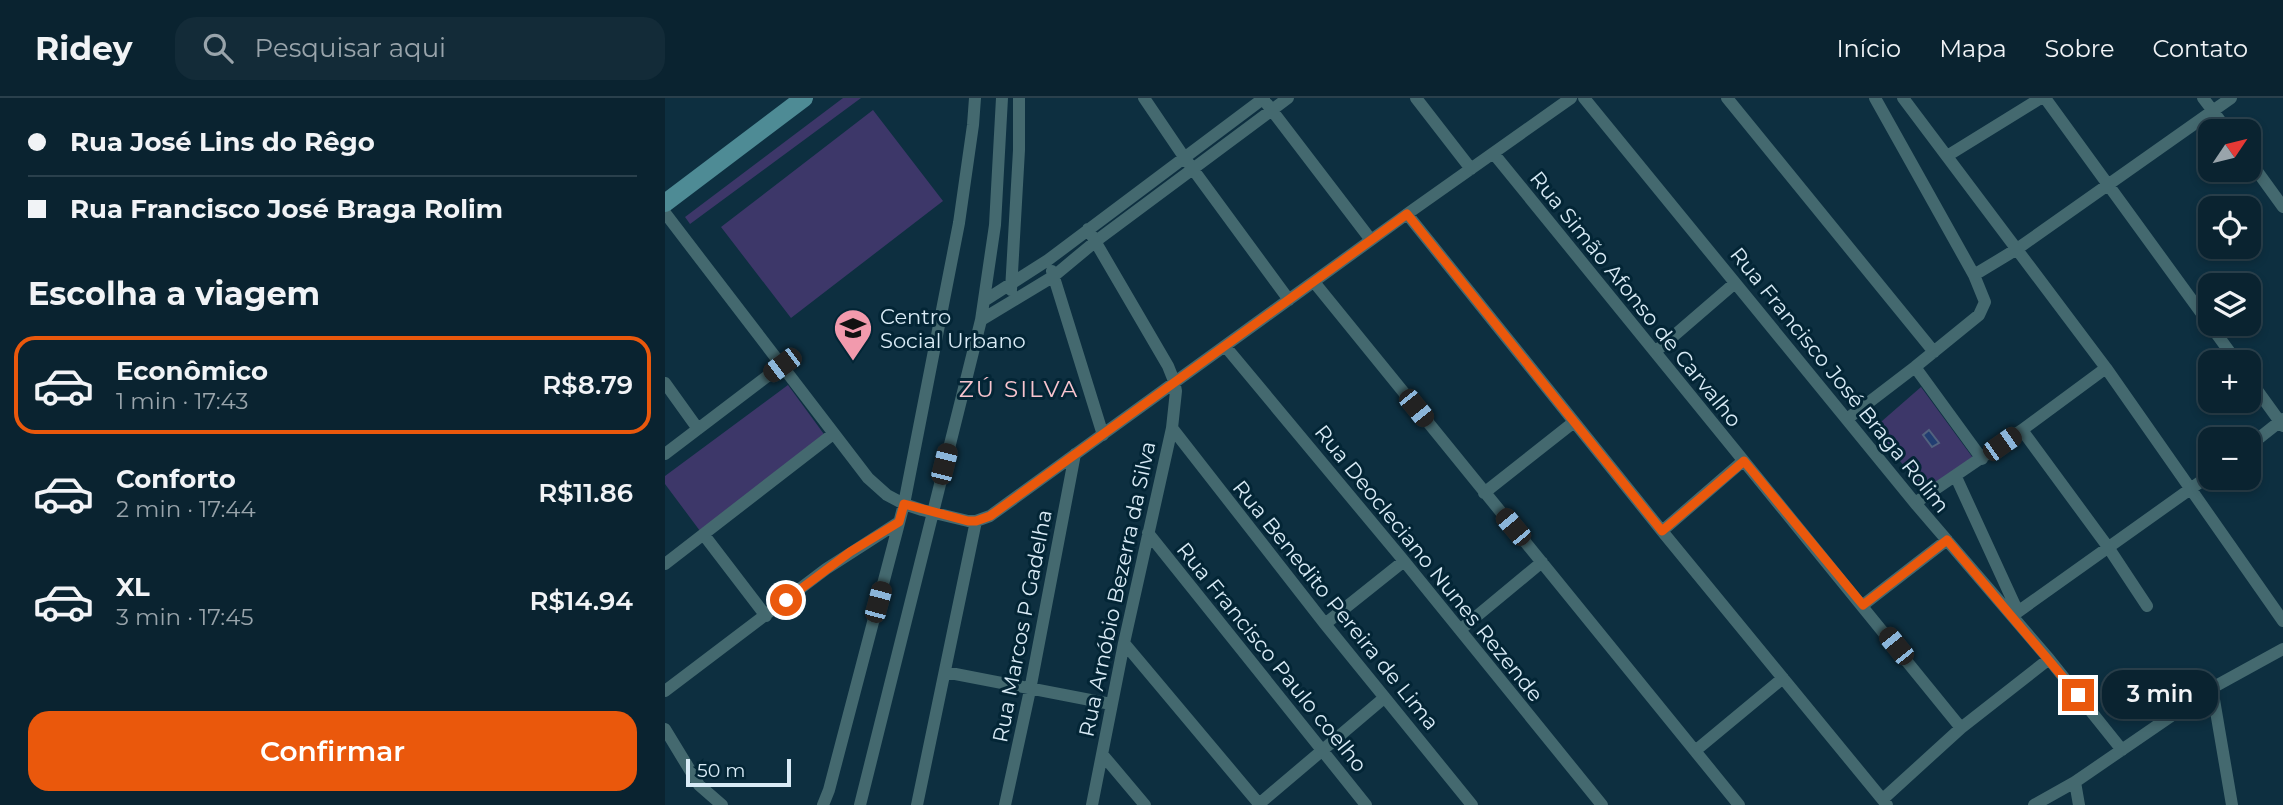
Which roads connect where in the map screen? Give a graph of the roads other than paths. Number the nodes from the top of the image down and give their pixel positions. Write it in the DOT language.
graph roads {
  1 [pos="804,98"];
  2 [pos="975,98"];
  3 [pos="1002,98"];
  4 [pos="1019,98"];
  5 [pos="1144,98"];
  6 [pos="1263,98"];
  7 [pos="1288,98"];
  8 [pos="1416,98"];
  9 [pos="1571,98"];
  10 [pos="1584,98"];
  11 [pos="1727,98"];
  12 [pos="1875,98"];
  13 [pos="1903,98"];
  14 [pos="2043,98"];
  15 [pos="2203,98"];
  16 [pos="2231,98"];
  17 [pos="1272,110"];
  18 [pos="2212,111"];
  19 [pos="2218,119"];
  20 [pos="1493,154"];
  21 [pos="1947,156"];
  22 [pos="1184,157"];
  23 [pos="1471,169"];
  24 [pos="1193,170"];
  25 [pos="2261,176"];
  26 [pos="2109,185"];
  27 [pos="665,202"];
  28 [pos="2283,206"];
  29 [pos="665,213"];
  30 [pos="1407,214"];
  31 [pos="1089,229"];
  32 [pos="1371,240"];
  33 [pos="1096,241"];
  34 [pos="2017,249"];
  35 [pos="1048,260"];
  36 [pos="1974,275"];
  37 [pos="1054,276"];
  38 [pos="1314,282"];
  39 [pos="1735,284"];
  40 [pos="1011,286"];
  41 [pos="1289,300"];
  42 [pos="984,301"];
  43 [pos="1013,301"];
  44 [pos="981,320"];
  45 [pos="1225,346"];
  46 [pos="2228,350"];
  47 [pos="1655,352"];
  48 [pos="1934,352"];
  49 [pos="782,365"];
  50 [pos="1915,368"];
  51 [pos="2106,368"];
  52 [pos="1174,381"];
  53 [pos="665,383"];
  54 [pos="2261,395"];
  55 [pos="1847,419"];
  56 [pos="1574,422"];
  57 [pos="2282,422"];
  58 [pos="1172,428"];
  59 [pos="698,429"];
  60 [pos="2022,430"];
  61 [pos="833,434"];
  62 [pos="1103,435"];
  63 [pos="2261,437"];
  64 [pos="665,454"];
  65 [pos="1075,454"];
  66 [pos="1982,459"];
  67 [pos="1744,461"];
  68 [pos="1956,477"];
  69 [pos="2198,484"];
  70 [pos="2191,490"];
  71 [pos="1484,493"];
  72 [pos="1915,503"];
  73 [pos="904,504"];
  74 [pos="932,512"];
  75 [pos="976,521"];
  76 [pos="899,522"];
  77 [pos="1662,531"];
  78 [pos="1148,533"];
  79 [pos="704,535"];
  80 [pos="1947,540"];
  81 [pos="2108,547"];
  82 [pos="1404,561"];
  83 [pos="1542,562"];
  84 [pos="665,564"];
  85 [pos="1863,605"];
  86 [pos="2147,606"];
  87 [pos="2015,614"];
  88 [pos="766,615"];
  89 [pos="2283,621"];
  90 [pos="1325,624"];
  91 [pos="1460,630"];
  92 [pos="1124,643"];
  93 [pos="2283,649"];
  94 [pos="2049,659"];
  95 [pos="945,672"];
  96 [pos="1783,678"];
  97 [pos="2212,688"];
  98 [pos="1030,690"];
  99 [pos="665,691"];
  100 [pos="1384,698"];
  101 [pos="1111,704"];
  102 [pos="1961,728"];
  103 [pos="665,729"];
  104 [pos="2122,750"];
  105 [pos="1322,751"];
  106 [pos="1695,751"];
  107 [pos="1102,754"];
  108 [pos="2075,782"];
  109 [pos="1885,802"];
  110 [pos="1259,804"];
  111 [pos="722,805"];
  112 [pos="823,805"];
  113 [pos="860,805"];
  114 [pos="918,805"];
  115 [pos="1005,805"];
  116 [pos="1092,805"];
  117 [pos="1146,805"];
  118 [pos="1366,805"];
  119 [pos="1472,805"];
  120 [pos="1602,805"];
  121 [pos="1739,805"];
  122 [pos="2034,805"];
  123 [pos="2079,805"];
  124 [pos="2232,805"];
  1 -- 27 [label="main road"];
  2 -- 73 [label="street"];
  3 -- 42 [label="street"];
  4 -- 40 [label="street"];
  5 -- 22 [label="street"];
  6 -- 17 [label="street"];
  6 -- 22 [label="street"];
  7 -- 17 [label="street"];
  8 -- 23 [label="street"];
  9 -- 20 [label="street"];
  10 -- 39 [label="street, Rua Francisco José Braga Rolim"];
  11 -- 48 [label="street"];
  12 -- 36 [label="street"];
  13 -- 21 [label="street"];
  14 -- 21 [label="street"];
  14 -- 26 [label="street"];
  15 -- 18 [label="street"];
  16 -- 18 [label="street"];
  17 -- 24 [label="street"];
  17 -- 32 [label="street"];
  18 -- 19 [label="street"];
  18 -- 26 [label="street"];
  20 -- 23 [label="street"];
  20 -- 47 [label="street, Rua Simão Afonso de Carvalho"];
  21 -- 34 [label="street"];
  22 -- 24 [label="street"];
  22 -- 31 [label="street"];
  23 -- 30 [label="street"];
  24 -- 33 [label="street"];
  24 -- 41 [label="street"];
  25 -- 28 [label="street"];
  26 -- 34 [label="street"];
  26 -- 46 [label="street"];
  29 -- 49 [label="street"];
  30 -- 32 [label="street"];
  30 -- 56 [label="street"];
  31 -- 33 [label="street"];
  31 -- 35 [label="street"];
  32 -- 38 [label="street"];
  33 -- 37 [label="street"];
  33 -- 52 [label="street"];
  34 -- 36 [label="street"];
  34 -- 51 [label="street"];
  35 -- 37 [label="street"];
  35 -- 40 [label="street"];
  36 -- 48 [label="street"];
  37 -- 43 [label="street"];
  37 -- 62 [label="street"];
  38 -- 41 [label="street"];
  38 -- 71 [label="street"];
  39 -- 47 [label="street"];
  39 -- 55 [label="street, Rua Francisco José Braga Rolim"];
  40 -- 42 [label="street"];
  40 -- 43 [label="street"];
  41 -- 45 [label="street"];
  42 -- 44 [label="street"];
  43 -- 44 [label="street"];
  44 -- 74 [label="street"];
  45 -- 52 [label="street"];
  45 -- 82 [label="street, Rua Deocleciano Nunes Rezende"];
  47 -- 67 [label="street, Rua Simão Afonso de Carvalho"];
  48 -- 50 [label="street"];
  49 -- 59 [label="street"];
  49 -- 61 [label="street"];
  50 -- 55 [label="street"];
  50 -- 66 [label="street"];
  51 -- 60 [label="street"];
  51 -- 70 [label="street"];
  52 -- 58 [label="street, Rua Arnóbio Bezerra da Silva"];
  52 -- 62 [label="street"];
  53 -- 59 [label="street"];
  54 -- 57 [label="street"];
  55 -- 72 [label="street, Rua Francisco José Braga Rolim"];
  56 -- 71 [label="street"];
  56 -- 77 [label="street"];
  57 -- 63 [label="street"];
  58 -- 78 [label="street, Rua Arnóbio Bezerra da Silva"];
  58 -- 90 [label="street, Rua Benedito Pereira de Lima"];
  59 -- 64 [label="street"];
  60 -- 66 [label="street"];
  60 -- 81 [label="street"];
  61 -- 73 [label="street"];
  61 -- 79 [label="street"];
  62 -- 65 [label="street"];
  65 -- 75 [label="street"];
  65 -- 98 [label="street, Rua Marcos P Gadelha"];
  66 -- 68 [label="street"];
  67 -- 77 [label="street"];
  67 -- 85 [label="street, Rua Simão Afonso de Carvalho"];
  68 -- 72 [label="street"];
  68 -- 87 [label="street"];
  69 -- 70 [label="street"];
  70 -- 81 [label="street"];
  70 -- 89 [label="street"];
  71 -- 83 [label="street"];
  72 -- 80 [label="street, Rua Francisco José Braga Rolim"];
  73 -- 74 [label="street"];
  73 -- 76 [label="street"];
  74 -- 75 [label="street"];
  74 -- 113 [label="street"];
  75 -- 95 [label="street"];
  76 -- 88 [label="street"];
  76 -- 112 [label="street"];
  77 -- 96 [label="street"];
  78 -- 92 [label="street, Rua Arnóbio Bezerra da Silva"];
  78 -- 105 [label="street, Rua Francisco Paulo coelho"];
  79 -- 84 [label="street"];
  79 -- 88 [label="street"];
  80 -- 85 [label="street"];
  80 -- 87 [label="street, Rua Francisco José Braga Rolim"];
  81 -- 86 [label="street"];
  81 -- 87 [label="street"];
  82 -- 90 [label="street"];
  82 -- 91 [label="street, Rua Deocleciano Nunes Rezende"];
  83 -- 91 [label="street"];
  83 -- 106 [label="street"];
  85 -- 102 [label="street, Rua Simão Afonso de Carvalho"];
  87 -- 94 [label="street, Rua Francisco José Braga Rolim"];
  88 -- 99 [label="street"];
  90 -- 100 [label="street, Rua Benedito Pereira de Lima"];
  91 -- 120 [label="street, Rua Deocleciano Nunes Rezende"];
  92 -- 101 [label="street, Rua Arnóbio Bezerra da Silva"];
  92 -- 110 [label="street"];
  93 -- 97 [label="street"];
  94 -- 102 [label="street"];
  94 -- 104 [label="street, Rua Francisco José Braga Rolim"];
  95 -- 98 [label="street"];
  95 -- 114 [label="street"];
  96 -- 106 [label="street"];
  96 -- 109 [label="street"];
  97 -- 104 [label="street"];
  97 -- 124 [label="street"];
  98 -- 101 [label="street"];
  98 -- 115 [label="street, Rua Marcos P Gadelha"];
  100 -- 105 [label="street"];
  100 -- 119 [label="street, Rua Benedito Pereira de Lima"];
  101 -- 107 [label="street, Rua Arnóbio Bezerra da Silva"];
  102 -- 109 [label="street"];
  103 -- 111 [label="street"];
  104 -- 108 [label="street"];
  105 -- 110 [label="street"];
  105 -- 118 [label="street, Rua Francisco Paulo coelho"];
  106 -- 121 [label="street"];
  107 -- 116 [label="street, Rua Arnóbio Bezerra da Silva"];
  107 -- 117 [label="street"];
  108 -- 122 [label="street"];
  108 -- 123 [label="street"];
}
